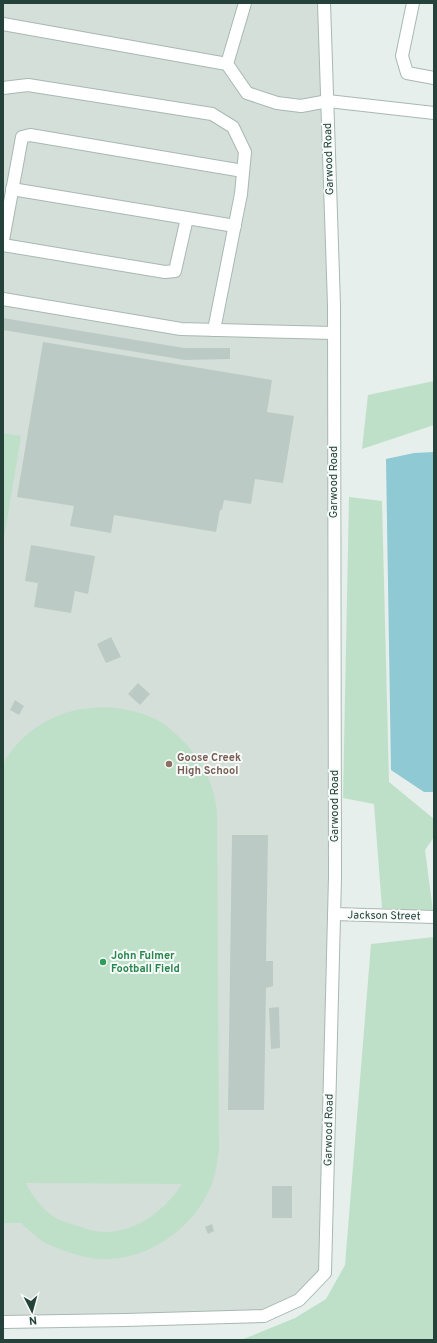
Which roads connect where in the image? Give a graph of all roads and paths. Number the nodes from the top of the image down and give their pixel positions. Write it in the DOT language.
graph roads {
  1 [pos="245,3"];
  2 [pos="324,3"];
  3 [pos="413,3"];
  4 [pos="3,24"];
  5 [pos="227,64"];
  6 [pos="434,78"];
  7 [pos="3,88"];
  8 [pos="328,101"];
  9 [pos="434,113"];
  10 [pos="243,171"];
  11 [pos="12,189"];
  12 [pos="187,218"];
  13 [pos="235,226"];
  14 [pos="3,240"];
  15 [pos="3,245"];
  16 [pos="3,299"];
  17 [pos="214,330"];
  18 [pos="334,333"];
  19 [pos="334,914"];
  20 [pos="434,917"];
  21 [pos="3,1322"];
  1 -- 5 [label="street"];
  2 -- 8 [label="street, Garwood Road"];
  3 -- 6 [label="street"];
  4 -- 5 [label="street"];
  5 -- 8 [label="street"];
  7 -- 10 [label="street"];
  8 -- 9 [label="street"];
  8 -- 18 [label="street, Garwood Road"];
  10 -- 11 [label="street"];
  10 -- 13 [label="street"];
  11 -- 12 [label="street"];
  11 -- 14 [label="street"];
  12 -- 13 [label="street"];
  12 -- 15 [label="street"];
  13 -- 17 [label="street"];
  16 -- 17 [label="street"];
  17 -- 18 [label="street"];
  18 -- 19 [label="street, Garwood Road"];
  19 -- 20 [label="street, Jackson Street"];
  19 -- 21 [label="street, Garwood Road"];
}
